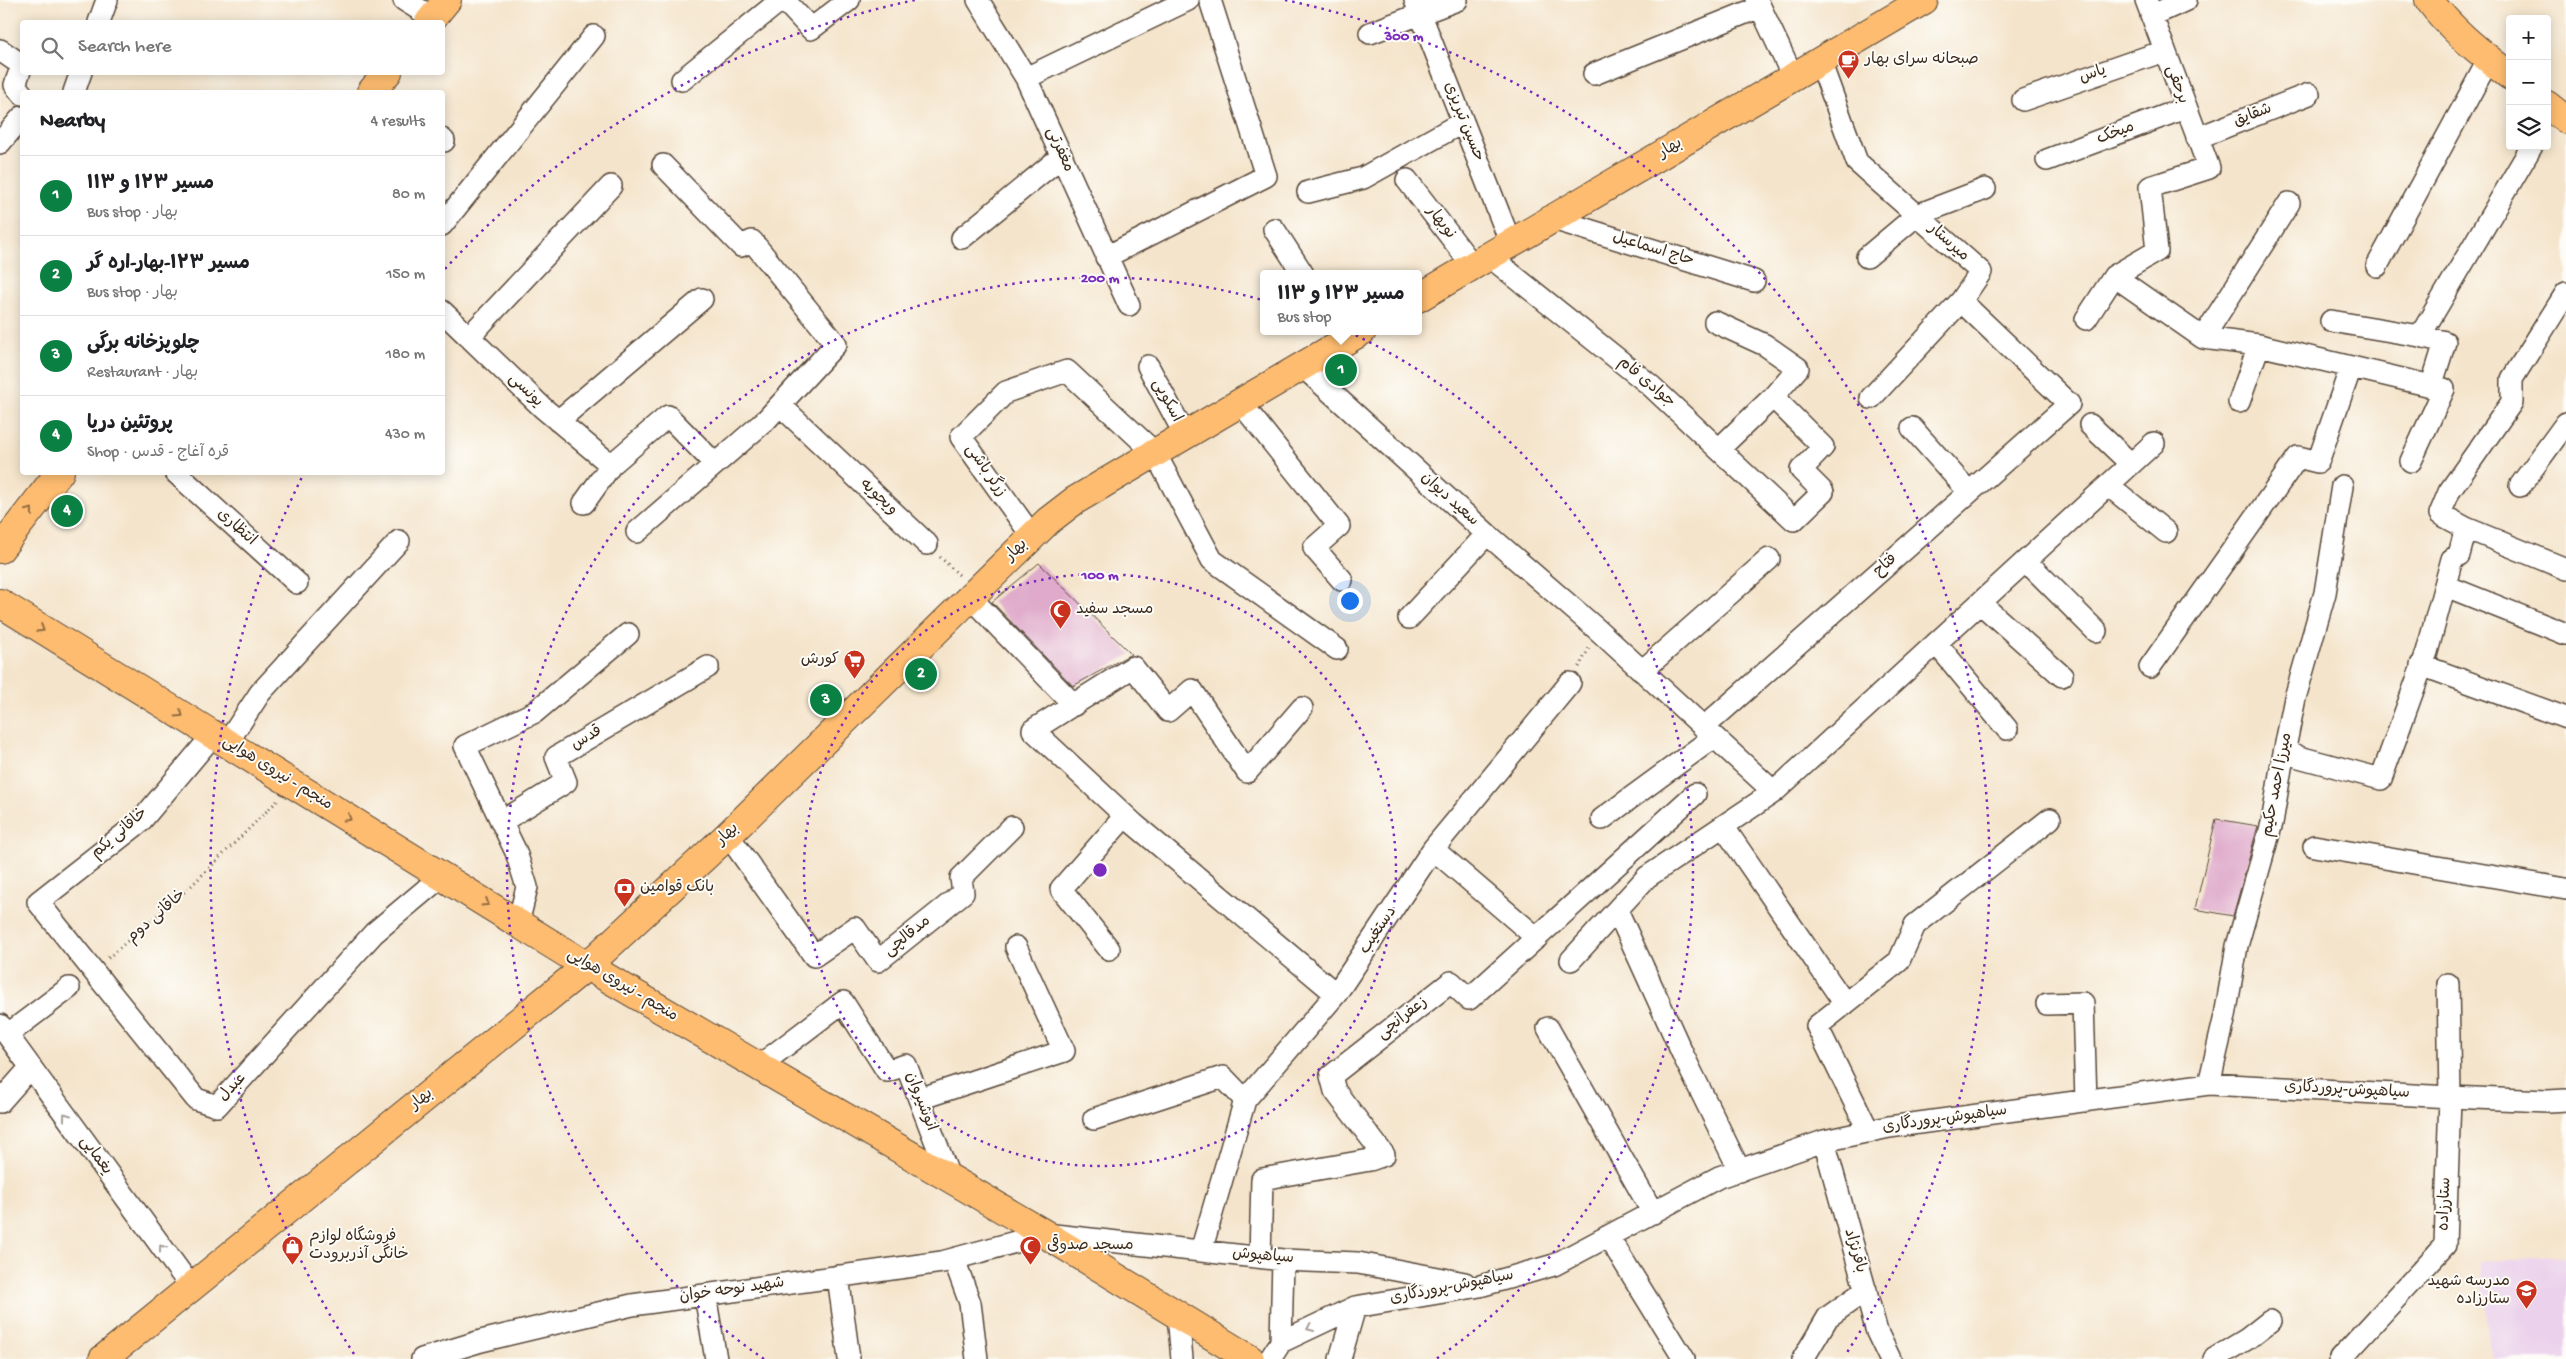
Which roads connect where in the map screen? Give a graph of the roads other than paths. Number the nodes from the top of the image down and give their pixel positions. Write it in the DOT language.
graph roads {
  1 [pos="107,0"];
  2 [pos="404,0"];
  3 [pos="782,0"];
  4 [pos="849,0"];
  5 [pos="978,0"];
  6 [pos="1188,0"];
  7 [pos="1210,0"];
  8 [pos="1457,0"];
  9 [pos="1924,0"];
  10 [pos="2186,0"];
  11 [pos="2429,0"];
  12 [pos="1758,3"];
  13 [pos="1418,7"];
  14 [pos="1894,8"];
  15 [pos="2148,8"];
  16 [pos="436,13"];
  17 [pos="100,20"];
  18 [pos="1370,33"];
  19 [pos="594,36"];
  20 [pos="0,50"];
  21 [pos="2164,51"];
  22 [pos="1820,61"];
  23 [pos="20,64"];
  24 [pos="2499,68"];
  25 [pos="20,71"];
  26 [pos="1594,74"];
  27 [pos="80,75"];
  28 [pos="1793,77"];
  29 [pos="1026,78"];
  30 [pos="682,80"];
  31 [pos="75,90"];
  32 [pos="20,91"];
  33 [pos="2309,94"];
  34 [pos="2023,100"];
  35 [pos="2185,108"];
  36 [pos="20,119"];
  37 [pos="1463,122"];
  38 [pos="2197,138"];
  39 [pos="0,143"];
  40 [pos="2530,150"];
  41 [pos="1062,156"];
  42 [pos="2047,160"];
  43 [pos="663,165"];
  44 [pos="1407,180"];
  45 [pos="611,186"];
  46 [pos="1985,189"];
  47 [pos="1308,192"];
  48 [pos="2289,203"];
  49 [pos="1917,215"];
  50 [pos="1553,219"];
  51 [pos="445,221"];
  52 [pos="1274,230"];
  53 [pos="962,238"];
  54 [pos="1491,255"];
  55 [pos="1106,257"];
  56 [pos="1867,257"];
  57 [pos="2377,266"];
  58 [pos="1300,270"];
  59 [pos="2114,276"];
  60 [pos="1754,281"];
  61 [pos="2566,293"];
  62 [pos="1422,296"];
  63 [pos="702,299"];
  64 [pos="1961,300"];
  65 [pos="1129,306"];
  66 [pos="445,314"];
  67 [pos="2086,319"];
  68 [pos="2331,321"];
  69 [pos="1715,322"];
  70 [pos="1348,335"];
  71 [pos="2420,336"];
  72 [pos="469,337"];
  73 [pos="2203,338"];
  74 [pos="2259,345"];
  75 [pos="1148,366"];
  76 [pos="1302,366"];
  77 [pos="2351,367"];
  78 [pos="2431,387"];
  79 [pos="1773,397"];
  80 [pos="1871,398"];
  81 [pos="1240,402"];
  82 [pos="2239,402"];
  83 [pos="780,405"];
  84 [pos="558,421"];
  85 [pos="2566,424"];
  86 [pos="2090,425"];
  87 [pos="1912,428"];
  88 [pos="1185,435"];
  89 [pos="2154,443"];
  90 [pos="1720,448"];
  91 [pos="1155,453"];
  92 [pos="2411,461"];
  93 [pos="715,464"];
  94 [pos="2131,464"];
  95 [pos="612,465"];
  96 [pos="58,475"];
  97 [pos="178,475"];
  98 [pos="2108,485"];
  99 [pos="2342,486"];
  100 [pos="2520,486"];
  101 [pos="1969,492"];
  102 [pos="584,503"];
  103 [pos="2466,528"];
  104 [pos="637,532"];
  105 [pos="2166,532"];
  106 [pos="1486,534"];
  107 [pos="1032,536"];
  108 [pos="399,541"];
  109 [pos="927,544"];
  110 [pos="0,549"];
  111 [pos="1769,559"];
  112 [pos="2026,561"];
  113 [pos="2566,568"];
  114 [pos="1342,580"];
  115 [pos="297,584"];
  116 [pos="2446,586"];
  117 [pos="973,595"];
  118 [pos="0,603"];
  119 [pos="1980,603"];
  120 [pos="1409,618"];
  121 [pos="2096,630"];
  122 [pos="628,634"];
  123 [pos="2566,634"];
  124 [pos="1936,643"];
  125 [pos="1337,650"];
  126 [pos="2421,665"];
  127 [pos="708,667"];
  128 [pos="2150,667"];
  129 [pos="1642,671"];
  130 [pos="2062,676"];
  131 [pos="1570,683"];
  132 [pos="1074,705"];
  133 [pos="1302,708"];
  134 [pos="2566,718"];
  135 [pos="2007,729"];
  136 [pos="1709,732"];
  137 [pos="220,739"];
  138 [pos="2285,750"];
  139 [pos="1774,792"];
  140 [pos="1695,794"];
  141 [pos="1125,816"];
  142 [pos="2050,818"];
  143 [pos="1602,819"];
  144 [pos="501,822"];
  145 [pos="1723,826"];
  146 [pos="1012,827"];
  147 [pos="728,835"];
  148 [pos="2314,846"];
  149 [pos="1433,849"];
  150 [pos="442,876"];
  151 [pos="2566,889"];
  152 [pos="38,902"];
  153 [pos="1617,910"];
  154 [pos="518,923"];
  155 [pos="1537,938"];
  156 [pos="1016,947"];
  157 [pos="1109,948"];
  158 [pos="1571,960"];
  159 [pos="587,966"];
  160 [pos="2448,984"];
  161 [pos="70,988"];
  162 [pos="1336,994"];
  163 [pos="1845,1004"];
  164 [pos="2046,1004"];
  165 [pos="1548,1028"];
  166 [pos="4,1030"];
  167 [pos="759,1066"];
  168 [pos="31,1068"];
  169 [pos="2209,1084"];
  170 [pos="2450,1097"];
  171 [pos="919,1099"];
  172 [pos="1245,1100"];
  173 [pos="2566,1100"];
  174 [pos="2086,1101"];
  175 [pos="0,1102"];
  176 [pos="1094,1118"];
  177 [pos="1869,1132"];
  178 [pos="1824,1141"];
  179 [pos="1740,1170"];
  180 [pos="950,1178"];
  181 [pos="1653,1213"];
  182 [pos="1045,1234"];
  183 [pos="1608,1236"];
  184 [pos="1201,1251"];
  185 [pos="1260,1257"];
  186 [pos="954,1259"];
  187 [pos="1283,1260"];
  188 [pos="838,1276"];
  189 [pos="1480,1286"];
  190 [pos="190,1287"];
  191 [pos="1866,1290"];
  192 [pos="705,1295"];
  193 [pos="1355,1307"];
  194 [pos="1178,1315"];
  195 [pos="2270,1321"];
  196 [pos="1276,1350"];
  197 [pos="103,1359"];
  198 [pos="422,1359"];
  199 [pos="716,1359"];
  200 [pos="849,1359"];
  201 [pos="977,1359"];
  202 [pos="1182,1359"];
  203 [pos="1250,1359"];
  204 [pos="1340,1359"];
  205 [pos="1684,1359"];
  206 [pos="1803,1359"];
  207 [pos="1890,1359"];
  208 [pos="2214,1359"];
  209 [pos="2340,1359"];
  1 -- 17 [label="street"];
  2 -- 16 [label="street"];
  3 -- 4 [label="street"];
  3 -- 30 [label="street"];
  5 -- 29 [label="street, مغفرتی"];
  6 -- 29 [label="street"];
  7 -- 55 [label="street"];
  8 -- 13 [label="street"];
  9 -- 14 [label="main road, بهار"];
  10 -- 15 [label="street"];
  11 -- 24 [label="main road"];
  12 -- 26 [label="street"];
  12 -- 28 [label="street"];
  13 -- 18 [label="street"];
  13 -- 37 [label="street, حسین تبریزی"];
  14 -- 22 [label="main road, بهار"];
  15 -- 21 [label="street, برحقی"];
  19 -- 51 [label="street"];
  20 -- 23 [label="street"];
  21 -- 34 [label="street, یاس"];
  21 -- 35 [label="street, برحقی"];
  22 -- 28 [label="main road, بهار"];
  22 -- 49 [label="street, میرستار"];
  24 -- 57 [label="street"];
  25 -- 32 [label="street"];
  27 -- 31 [label="street"];
  28 -- 50 [label="main road, بهار"];
  29 -- 41 [label="street, مغفرتی"];
  33 -- 38 [label="street, شقایق"];
  35 -- 38 [label="street, برحقی"];
  35 -- 42 [label="street, میخک"];
  36 -- 39 [label="street"];
  37 -- 47 [label="street"];
  37 -- 54 [label="street, حسین تبریزی"];
  38 -- 59 [label="street, برحقی"];
  40 -- 71 [label="street"];
  41 -- 53 [label="street"];
  41 -- 55 [label="street, مغفرتی"];
  43 -- 83 [label="street"];
  44 -- 54 [label="street, نوبهار"];
  45 -- 72 [label="street"];
  46 -- 49 [label="street"];
  48 -- 73 [label="street"];
  49 -- 56 [label="street"];
  49 -- 64 [label="street, میرستار"];
  50 -- 54 [label="main road, بهار"];
  50 -- 60 [label="street, حاج اسماعیل"];
  52 -- 58 [label="street"];
  54 -- 62 [label="main road, بهار"];
  54 -- 90 [label="street, جوادی فام"];
  55 -- 65 [label="street, مغفرتی"];
  59 -- 67 [label="street"];
  59 -- 73 [label="street"];
  61 -- 103 [label="street"];
  63 -- 84 [label="street"];
  64 -- 80 [label="street"];
  64 -- 101 [label="street, فتاح"];
  66 -- 72 [label="street, یونسی"];
  68 -- 71 [label="street"];
  69 -- 79 [label="street"];
  70 -- 76 [label="main road, بهار"];
  71 -- 78 [label="street"];
  72 -- 84 [label="street, یونسی"];
  73 -- 74 [label="street"];
  74 -- 77 [label="street"];
  74 -- 82 [label="street"];
  75 -- 88 [label="street, اسکویی"];
  76 -- 81 [label="main road, بهار"];
  76 -- 106 [label="street, سعید دیوان"];
  77 -- 78 [label="street"];
  77 -- 128 [label="street"];
  78 -- 92 [label="street"];
  79 -- 90 [label="street"];
  79 -- 90 [label="street, جوادی فام"];
  81 -- 88 [label="main road, بهار"];
  81 -- 114 [label="street"];
  83 -- 93 [label="street"];
  83 -- 109 [label="street, ویجویه"];
  84 -- 95 [label="street, یونسی"];
  85 -- 100 [label="street"];
  86 -- 94 [label="street"];
  87 -- 101 [label="street"];
  88 -- 91 [label="main road, بهار"];
  89 -- 94 [label="street"];
  91 -- 107 [label="main road, بهار"];
  91 -- 107 [label="street, زرگر باشی"];
  91 -- 125 [label="street"];
  93 -- 95 [label="street"];
  93 -- 104 [label="street"];
  94 -- 98 [label="street"];
  95 -- 102 [label="street"];
  110 -- 96 [label="main road, one-way"];
  97 -- 115 [label="street, انتظاری"];
  98 -- 105 [label="street"];
  98 -- 112 [label="street"];
  99 -- 138 [label="street, میرزا احمد حکیم"];
  101 -- 136 [label="street, فتاح"];
  103 -- 113 [label="street"];
  103 -- 116 [label="street"];
  106 -- 120 [label="street"];
  106 -- 129 [label="street, سعید دیوان"];
  107 -- 117 [label="main road, بهار"];
  108 -- 137 [label="street, خاقانی یکم"];
  111 -- 129 [label="street"];
  112 -- 119 [label="street"];
  112 -- 121 [label="street"];
  116 -- 123 [label="street"];
  116 -- 126 [label="street"];
  117 -- 132 [label="street"];
  117 -- 147 [label="main road, بهار"];
  118 -- 137 [label="main road, منجم - نیروی هوایی, one-way"];
  119 -- 124 [label="street"];
  119 -- 130 [label="street"];
  122 -- 144 [label="street"];
  124 -- 135 [label="street"];
  124 -- 139 [label="street"];
  126 -- 134 [label="street"];
  126 -- 138 [label="street"];
  127 -- 144 [label="street, قدس"];
  129 -- 136 [label="street, سعید دیوان"];
  131 -- 149 [label="street, دستغیب"];
  132 -- 133 [label="street"];
  132 -- 141 [label="street"];
  136 -- 139 [label="street, سعید دیوان"];
  136 -- 143 [label="street, فتاح"];
  137 -- 150 [label="main road, منجم - نیروی هوایی, one-way"];
  137 -- 152 [label="street, خاقانی یکم"];
  138 -- 169 [label="street, میرزا احمد حکیم"];
  139 -- 145 [label="street"];
  140 -- 155 [label="street, زعفرانچی"];
  141 -- 157 [label="street"];
  141 -- 162 [label="street"];
  142 -- 163 [label="street"];
  144 -- 154 [label="street"];
  145 -- 153 [label="street"];
  145 -- 163 [label="street"];
  146 -- 147 [label="street, مدقالچی"];
  147 -- 159 [label="main road, بهار"];
  148 -- 151 [label="street"];
  149 -- 155 [label="street"];
  149 -- 162 [label="street, دستغیب"];
  150 -- 152 [label="street, عبدل"];
  150 -- 154 [label="main road, منجم - نیروی هوایی, one-way"];
  153 -- 158 [label="street"];
  153 -- 179 [label="street"];
  154 -- 159 [label="main road, منجم - نیروی هوایی"];
  155 -- 185 [label="street, زعفرانچی"];
  156 -- 171 [label="street"];
  159 -- 167 [label="main road, منجم - نیروی هوایی"];
  159 -- 190 [label="main road, بهار"];
  160 -- 170 [label="street, ستارزاده"];
  161 -- 166 [label="street"];
  162 -- 172 [label="street, دستغیب"];
  163 -- 177 [label="street"];
  164 -- 174 [label="street"];
  165 -- 181 [label="street"];
  166 -- 168 [label="street, یغمایی"];
  167 -- 171 [label="street, انوشیروان"];
  167 -- 180 [label="main road, منجم - نیروی هوایی"];
  168 -- 175 [label="street"];
  190 -- 168 [label="street, یغمایی, one-way"];
  169 -- 170 [label="street, سیاهپوش-پروردگاری"];
  169 -- 174 [label="street, سیاهپوش-پروردگاری"];
  170 -- 173 [label="street, سیاهپوش-پروردگاری"];
  170 -- 209 [label="street, ستارزاده"];
  171 -- 180 [label="street, انوشیروان"];
  172 -- 176 [label="street"];
  172 -- 184 [label="street, دستغیب"];
  174 -- 177 [label="street, سیاهپوش-پروردگاری"];
  177 -- 178 [label="street, سیاهپوش-پروردگاری"];
  178 -- 179 [label="street, سیاهپوش-پروردگاری"];
  178 -- 191 [label="street, باقرنژاد"];
  179 -- 181 [label="street, سیاهپوش-پروردگاری"];
  180 -- 182 [label="main road, منجم - نیروی هوایی"];
  181 -- 183 [label="street, سیاهپوش-پروردگاری"];
  182 -- 184 [label="street, سیاهپوش"];
  182 -- 186 [label="street, شهید نوحه خوان"];
  182 -- 194 [label="main road, منجم - نیروی هوایی"];
  183 -- 189 [label="street, سیاهپوش-پروردگاری"];
  183 -- 205 [label="street"];
  184 -- 185 [label="street, سیاهپوش"];
  185 -- 187 [label="street, سیاهپوش"];
  186 -- 188 [label="street, شهید نوحه خوان"];
  186 -- 201 [label="street"];
  187 -- 189 [label="street, سیاهپوش"];
  187 -- 196 [label="street"];
  188 -- 192 [label="street, شهید نوحه خوان"];
  188 -- 200 [label="street"];
  189 -- 193 [label="street, سیاهپوش-پروردگاری"];
  190 -- 197 [label="main road, بهار"];
  191 -- 206 [label="street"];
  191 -- 207 [label="street, باقرنژاد"];
  192 -- 198 [label="street, شهید نوحه خوان"];
  192 -- 199 [label="street"];
  193 -- 196 [label="street, سیاهپوش-پروردگاری, one-way"];
  193 -- 204 [label="street"];
  194 -- 202 [label="street"];
  194 -- 203 [label="main road, منجم - نیروی هوایی"];
  195 -- 208 [label="street"];
}
